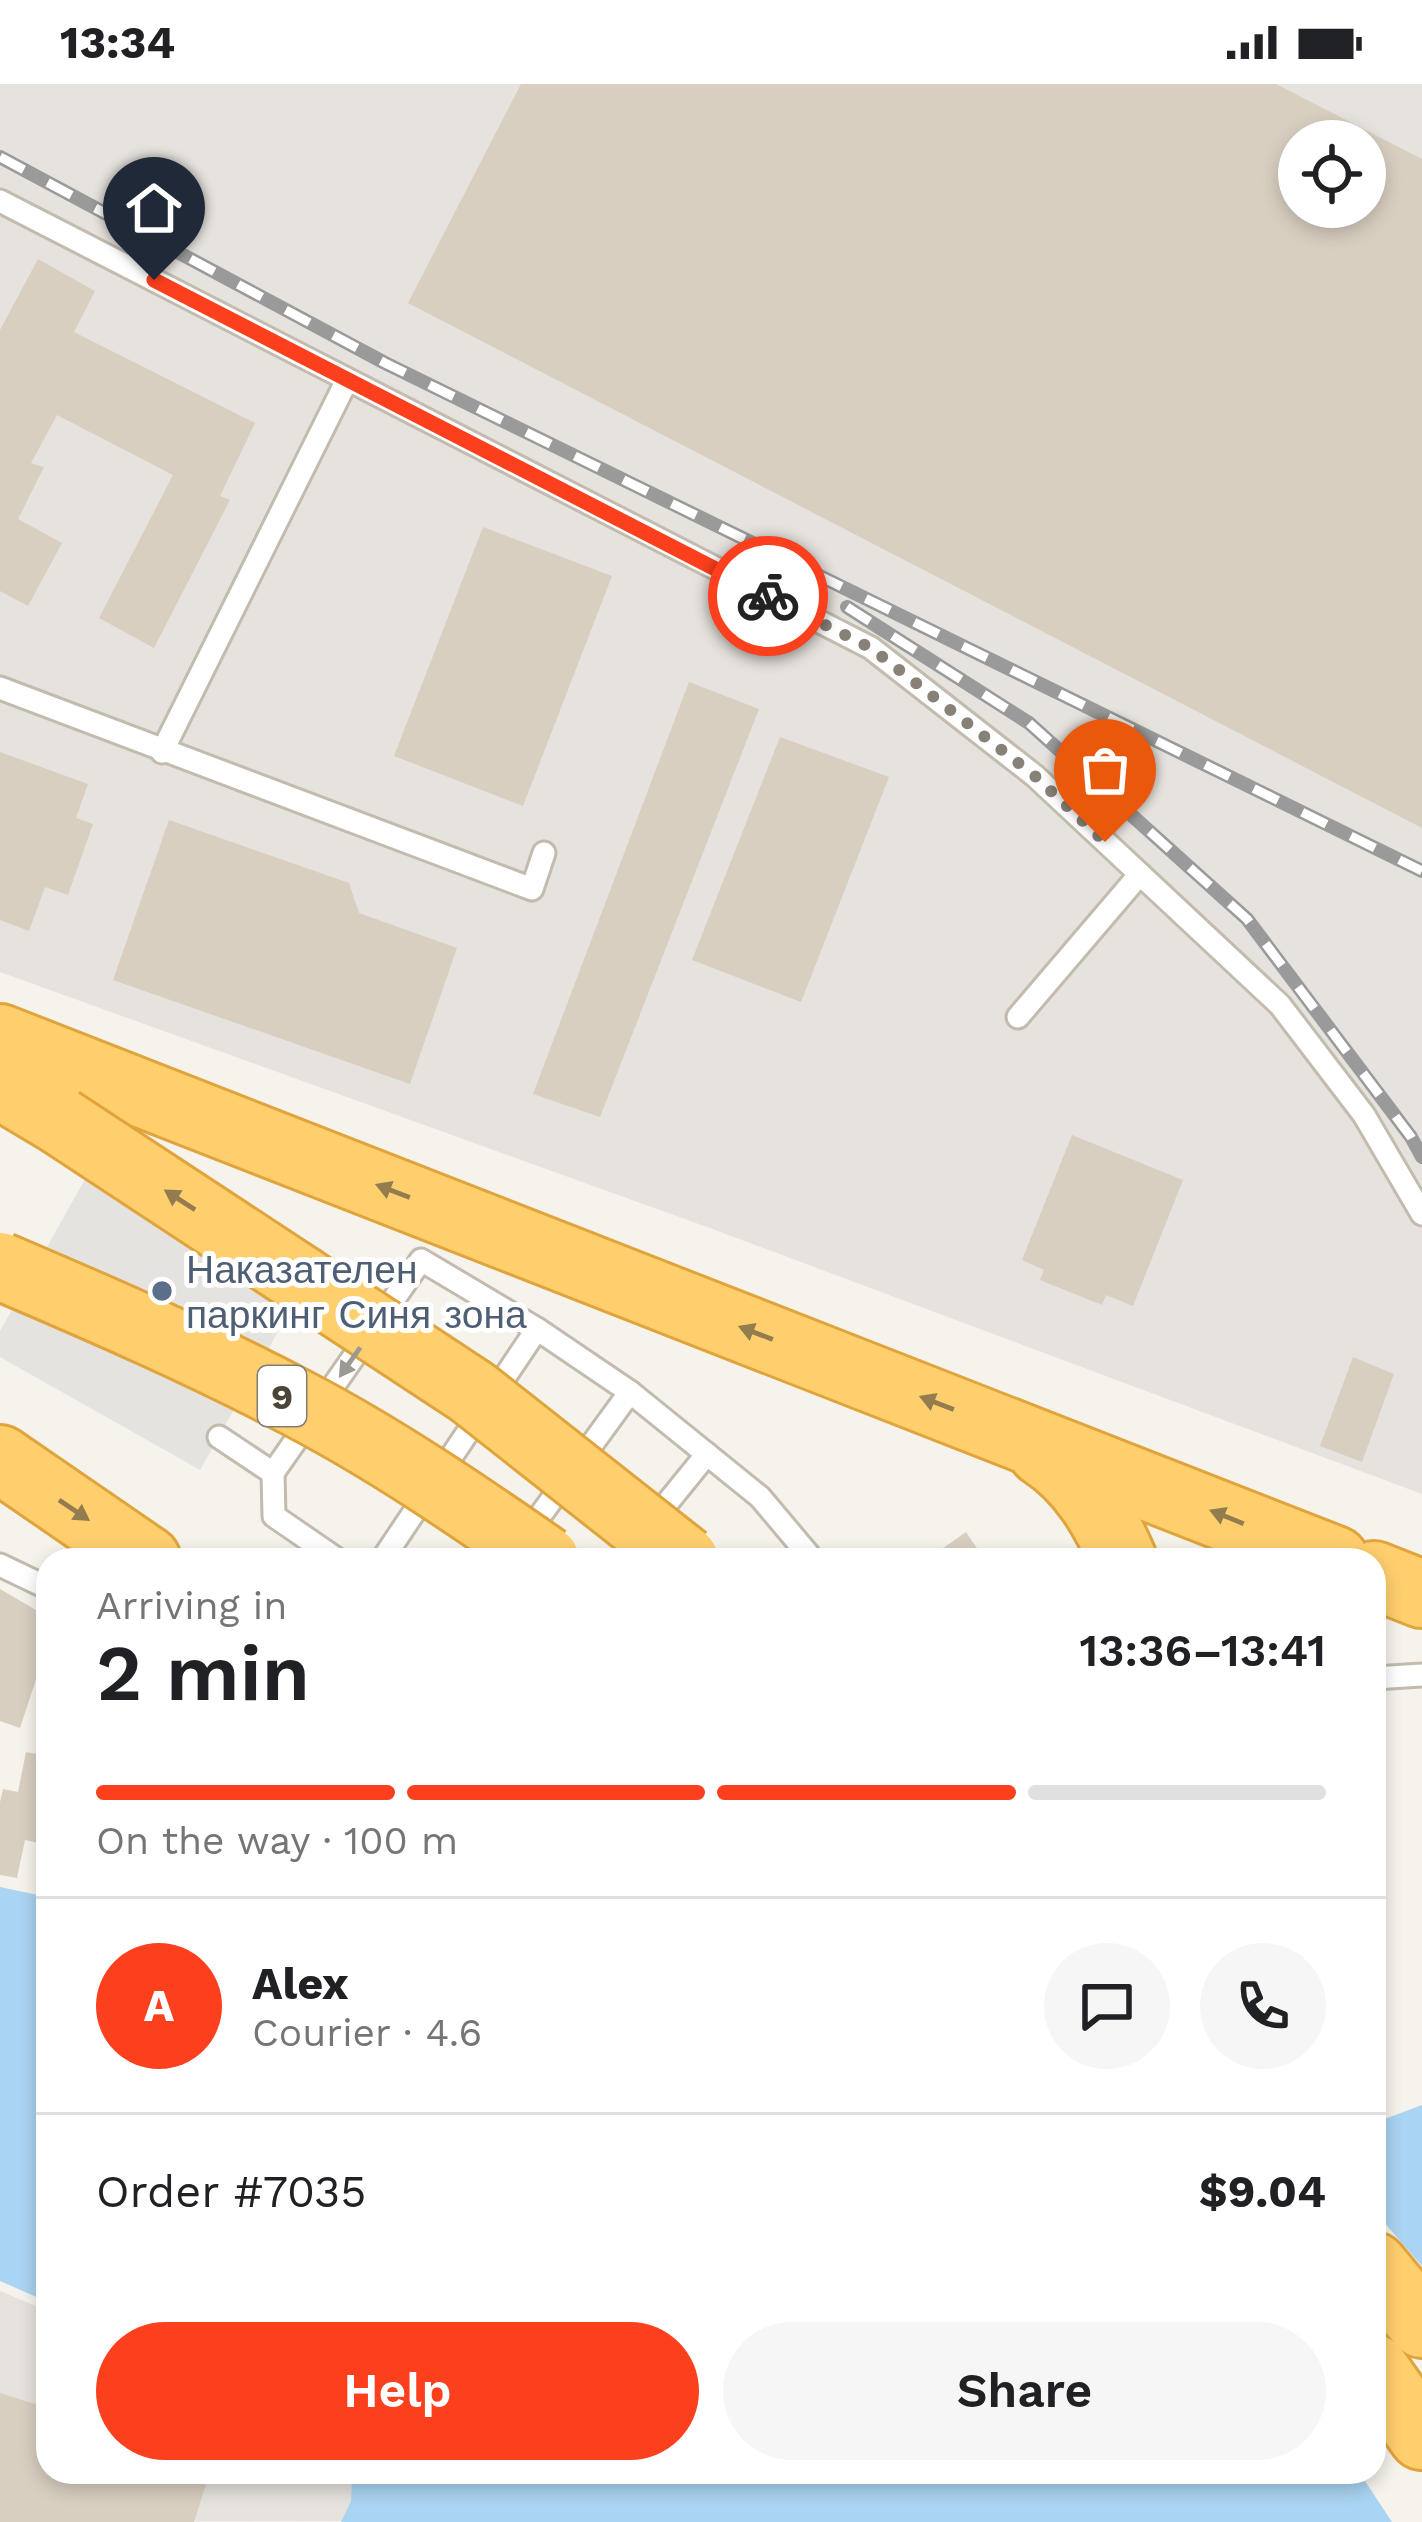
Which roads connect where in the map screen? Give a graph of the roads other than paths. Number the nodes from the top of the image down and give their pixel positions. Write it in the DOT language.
graph roads {
  1 [pos="0,201"];
  2 [pos="347,380"];
  3 [pos="0,688"];
  4 [pos="162,752"];
  5 [pos="544,853"];
  6 [pos="1140,874"];
  7 [pos="1018,1017"];
  8 [pos="0,1038"];
  9 [pos="0,1085"];
  10 [pos="1422,1214"];
  11 [pos="0,1266"];
  12 [pos="537,1329"];
  13 [pos="630,1392"];
  14 [pos="1009,1430"];
  15 [pos="219,1437"];
  16 [pos="707,1454"];
  17 [pos="0,1459"];
  18 [pos="273,1473"];
  19 [pos="130,1548"];
  20 [pos="321,1548"];
  21 [pos="390,1548"];
  22 [pos="517,1548"];
  23 [pos="529,1548"];
  24 [pos="631,1548"];
  25 [pos="670,1548"];
  26 [pos="803,1548"];
  27 [pos="1117,1548"];
  28 [pos="1305,1548"];
  29 [pos="0,1565"];
  30 [pos="1386,1580"];
  31 [pos="36,1582"];
  32 [pos="1422,1594"];
  33 [pos="1422,1675"];
  34 [pos="1386,1677"];
  35 [pos="1386,2280"];
  36 [pos="1422,2324"];
  37 [pos="1386,2385"];
  38 [pos="1422,2436"];
  1 -- 2 [label="lane"];
  2 -- 4 [label="lane"];
  2 -- 6 [label="lane"];
  3 -- 4 [label="lane"];
  4 -- 5 [label="lane"];
  6 -- 7 [label="lane"];
  6 -- 10 [label="lane"];
  14 -- 8 [label="highway, one-way"];
  25 -- 9 [label="highway, one-way, bridge"];
  11 -- 23 [label="highway, 9, bridge"];
  12 -- 13 [label="lane"];
  12 -- 18 [label="lane, one-way"];
  12 -- 21 [label="lane"];
  13 -- 16 [label="lane"];
  13 -- 22 [label="lane"];
  14 -- 27 [label="highway"];
  28 -- 14 [label="highway, one-way"];
  15 -- 18 [label="lane"];
  16 -- 24 [label="lane"];
  16 -- 26 [label="lane"];
  17 -- 19 [label="highway, one-way"];
  18 -- 20 [label="lane"];
  29 -- 31 [label="lane"];
  30 -- 32 [label="highway"];
  33 -- 34 [label="lane"];
  35 -- 36 [label="highway"];
  37 -- 38 [label="highway"];
}
